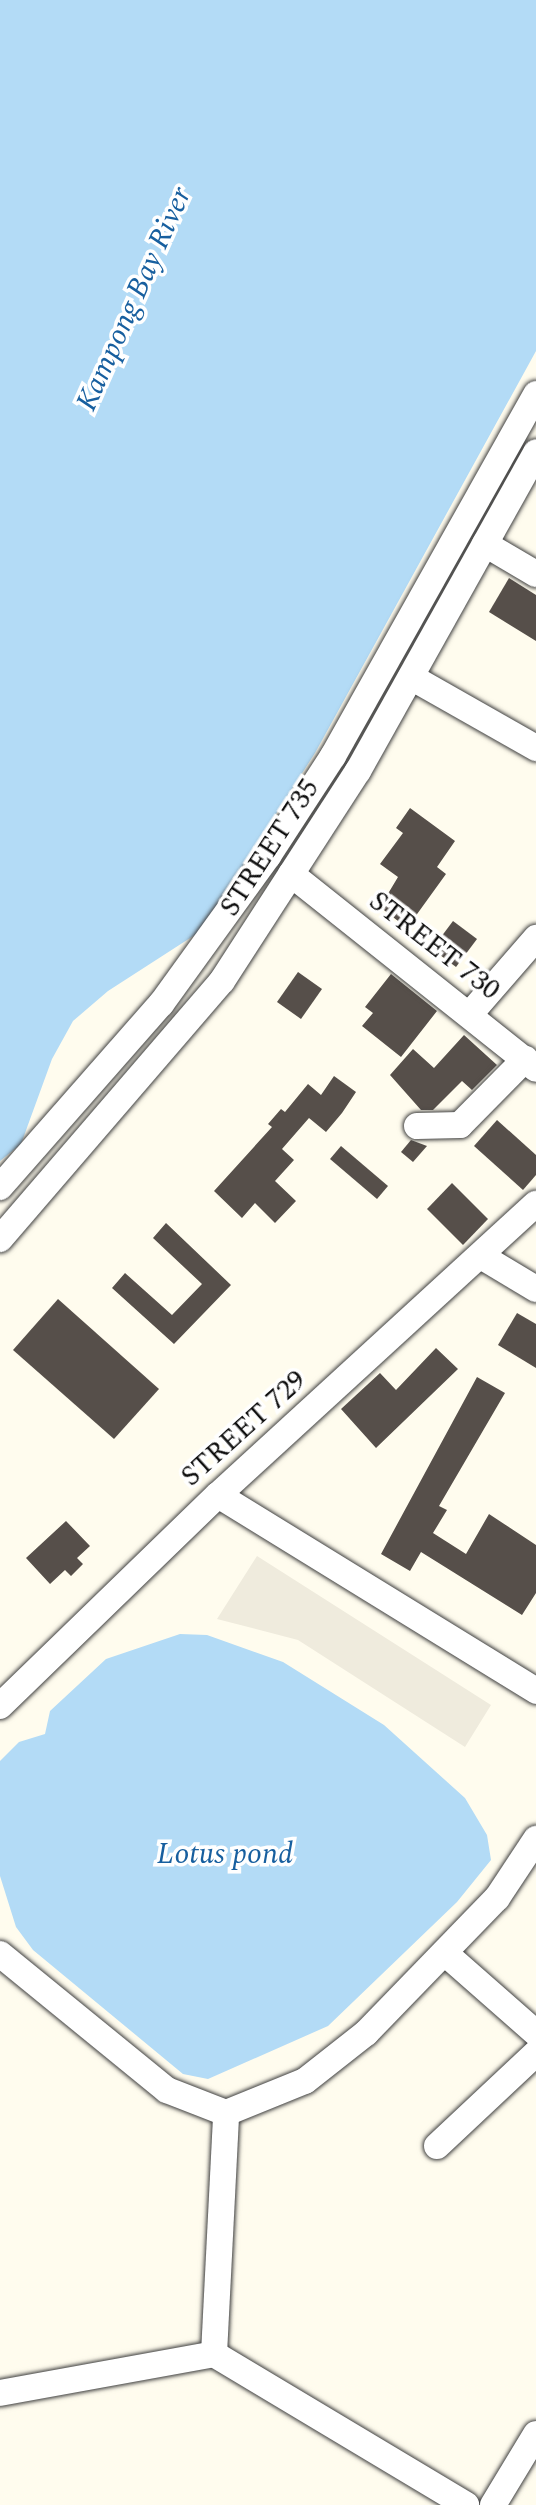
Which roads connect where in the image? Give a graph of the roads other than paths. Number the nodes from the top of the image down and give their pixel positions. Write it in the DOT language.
graph roads {
  1 [pos="536,394"];
  2 [pos="536,452"];
  3 [pos="485,544"];
  4 [pos="536,575"];
  5 [pos="411,677"];
  6 [pos="536,748"];
  7 [pos="291,874"];
  8 [pos="536,938"];
  9 [pos="470,1014"];
  10 [pos="530,1064"];
  11 [pos="417,1126"];
  12 [pos="0,1187"];
  13 [pos="536,1204"];
  14 [pos="0,1239"];
  15 [pos="481,1256"];
  16 [pos="536,1289"];
  17 [pos="218,1495"];
  18 [pos="536,1691"];
  19 [pos="0,1706"];
  20 [pos="536,1839"];
  21 [pos="0,1954"];
  22 [pos="446,1954"];
  23 [pos="536,2033"];
  24 [pos="536,2053"];
  25 [pos="226,2113"];
  26 [pos="437,2146"];
  27 [pos="214,2354"];
  28 [pos="0,2393"];
  29 [pos="536,2434"];
  30 [pos="466,2505"];
  31 [pos="493,2505"];
  1 -- 12 [label="street"];
  2 -- 3 [label="street, STREET 735"];
  3 -- 4 [label="street"];
  3 -- 5 [label="street, STREET 735"];
  5 -- 6 [label="street"];
  5 -- 7 [label="street, STREET 735"];
  7 -- 9 [label="street, STREET 730"];
  7 -- 14 [label="street, STREET 735"];
  8 -- 9 [label="street"];
  9 -- 10 [label="street, STREET 730"];
  10 -- 11 [label="street"];
  13 -- 15 [label="street, STREET 729"];
  15 -- 16 [label="street"];
  15 -- 17 [label="street, STREET 729"];
  17 -- 18 [label="street"];
  17 -- 19 [label="street, STREET 729"];
  20 -- 22 [label="street"];
  21 -- 25 [label="street"];
  22 -- 23 [label="street"];
  22 -- 25 [label="street"];
  24 -- 26 [label="street"];
  25 -- 27 [label="street"];
  27 -- 28 [label="street"];
  27 -- 30 [label="street"];
  29 -- 31 [label="street"];
}
